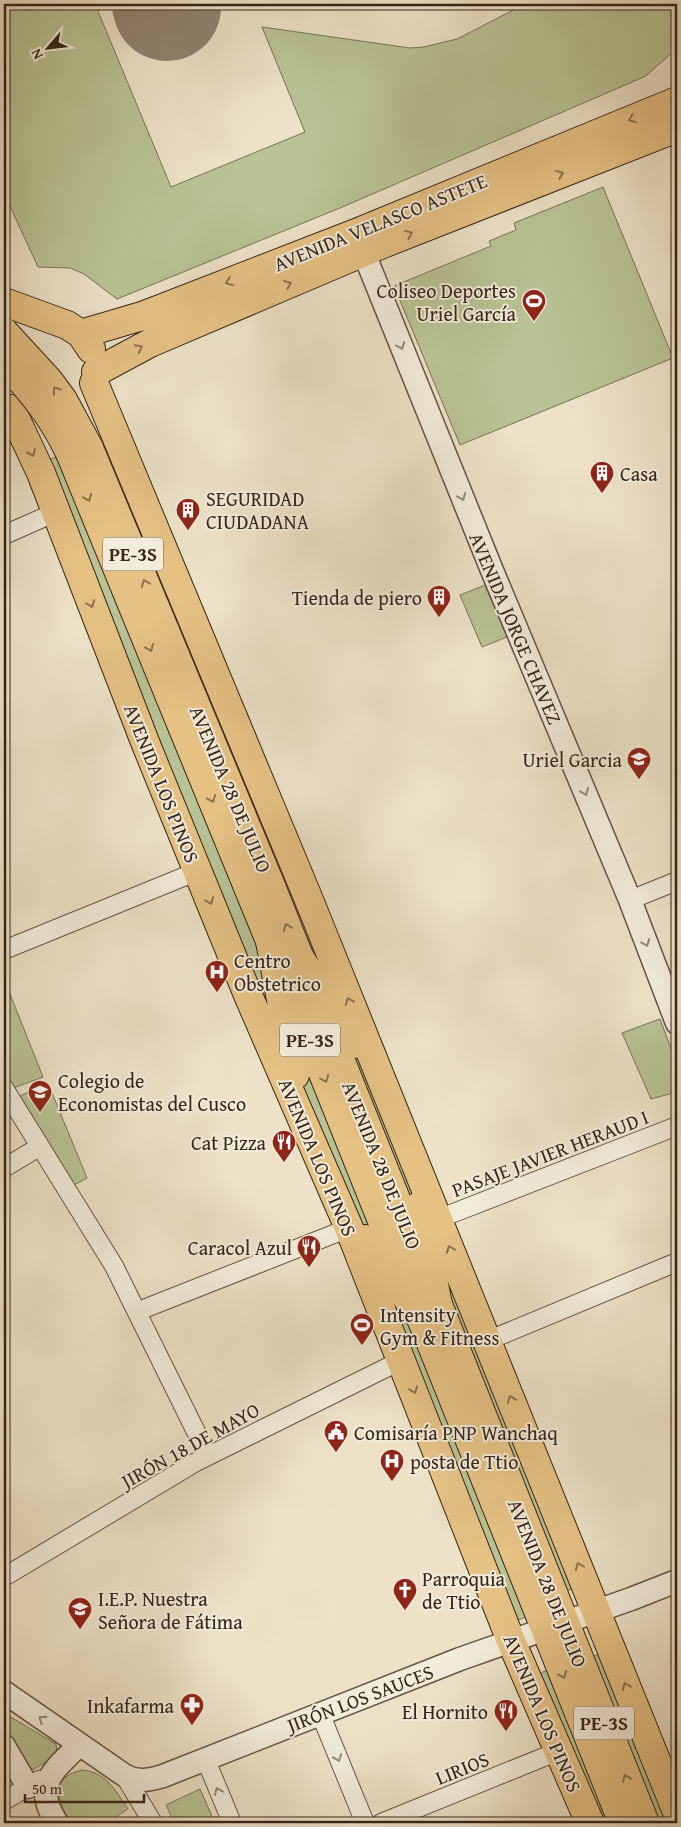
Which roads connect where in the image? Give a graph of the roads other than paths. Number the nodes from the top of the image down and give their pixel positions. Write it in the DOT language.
graph roads {
  1 [pos="677,101"];
  2 [pos="677,128"];
  3 [pos="360,242"];
  4 [pos="4,302"];
  5 [pos="4,332"];
  6 [pos="81,334"];
  7 [pos="4,361"];
  8 [pos="95,377"];
  9 [pos="7,407"];
  10 [pos="80,450"];
  11 [pos="56,512"];
  12 [pos="4,535"];
  13 [pos="198,871"];
  14 [pos="677,882"];
  15 [pos="630,900"];
  16 [pos="270,941"];
  17 [pos="4,950"];
  18 [pos="300,958"];
  19 [pos="677,1023"];
  20 [pos="4,1088"];
  21 [pos="386,1091"];
  22 [pos="304,1124"];
  23 [pos="677,1126"];
  24 [pos="407,1143"];
  25 [pos="39,1147"];
  26 [pos="320,1162"];
  27 [pos="4,1168"];
  28 [pos="438,1219"];
  29 [pos="349,1228"];
  30 [pos="677,1262"];
  31 [pos="146,1308"];
  32 [pos="430,1314"];
  33 [pos="487,1341"];
  34 [pos="402,1360"];
  35 [pos="208,1456"];
  36 [pos="4,1577"];
  37 [pos="677,1581"];
  38 [pos="597,1611"];
  39 [pos="554,1626"];
  40 [pos="511,1641"];
  41 [pos="4,1692"];
  42 [pos="320,1713"];
  43 [pos="79,1745"];
  44 [pos="4,1746"];
  45 [pos="559,1751"];
  46 [pos="205,1758"];
  47 [pos="52,1772"];
  48 [pos="124,1775"];
  49 [pos="28,1787"];
  50 [pos="4,1801"];
  51 [pos="677,1812"];
  52 [pos="57,1823"];
  53 [pos="153,1823"];
  54 [pos="232,1823"];
  55 [pos="365,1823"];
  56 [pos="381,1823"];
  57 [pos="590,1823"];
  58 [pos="623,1823"];
  59 [pos="645,1823"];
  1 -- 3 [label="main road, AVENIDA VELASCO ASTETE, one-way"];
  3 -- 2 [label="main road, AVENIDA VELASCO ASTETE, one-way"];
  3 -- 6 [label="main road, AVENIDA VELASCO ASTETE, one-way"];
  8 -- 3 [label="main road, AVENIDA VELASCO ASTETE, one-way"];
  3 -- 15 [label="street, AVENIDA JORGE CHAVEZ, one-way"];
  4 -- 6 [label="main road"];
  10 -- 5 [label="main road, AVENIDA 28 DE JULIO / PE-3S, one-way, bridge"];
  6 -- 8 [label="main road, AVENIDA 28 DE JULIO"];
  7 -- 10 [label="main road, AVENIDA 28 DE JULIO / PE-3S, bridge"];
  8 -- 9 [label="main road"];
  21 -- 8 [label="main road, AVENIDA 28 DE JULIO, one-way"];
  9 -- 11 [label="main road, AVENIDA LOS PINOS, one-way"];
  10 -- 16 [label="main road, AVENIDA 28 DE JULIO / PE-3S, one-way"];
  18 -- 10 [label="main road, AVENIDA 28 DE JULIO / PE-3S, one-way"];
  11 -- 12 [label="street"];
  11 -- 13 [label="main road, AVENIDA LOS PINOS, one-way"];
  13 -- 17 [label="street"];
  13 -- 22 [label="main road, AVENIDA LOS PINOS, one-way"];
  14 -- 15 [label="street"];
  15 -- 19 [label="street, AVENIDA JORGE CHAVEZ, one-way"];
  16 -- 22 [label="main road"];
  16 -- 32 [label="main road, AVENIDA 28 DE JULIO / PE-3S, one-way"];
  18 -- 21 [label="main road"];
  18 -- 32 [label="main road, AVENIDA 28 DE JULIO / PE-3S"];
  20 -- 25 [label="street"];
  21 -- 24 [label="main road, AVENIDA 28 DE JULIO"];
  22 -- 26 [label="main road, AVENIDA LOS PINOS"];
  23 -- 28 [label="street, PASAJE JAVIER HERAUD I"];
  24 -- 28 [label="main road, AVENIDA 28 DE JULIO"];
  24 -- 32 [label="main road"];
  25 -- 27 [label="street"];
  25 -- 35 [label="street"];
  26 -- 29 [label="main road, AVENIDA LOS PINOS"];
  26 -- 32 [label="main road"];
  33 -- 28 [label="main road, AVENIDA 28 DE JULIO, one-way"];
  29 -- 31 [label="street"];
  29 -- 34 [label="main road, AVENIDA LOS PINOS"];
  30 -- 33 [label="street"];
  32 -- 39 [label="main road, AVENIDA 28 DE JULIO / PE-3S"];
  38 -- 33 [label="main road, AVENIDA 28 DE JULIO, one-way"];
  34 -- 35 [label="street, JIRÓN 18 DE MAYO"];
  34 -- 40 [label="main road, AVENIDA LOS PINOS, one-way"];
  35 -- 36 [label="street, JIRÓN 18 DE MAYO"];
  37 -- 38 [label="street, JIRÓN LOS SAUCES"];
  38 -- 39 [label="street, JIRÓN LOS SAUCES"];
  51 -- 38 [label="main road, AVENIDA 28 DE JULIO, one-way"];
  39 -- 40 [label="street, JIRÓN LOS SAUCES"];
  39 -- 58 [label="main road, AVENIDA 28 DE JULIO / PE-3S, one-way"];
  59 -- 39 [label="main road, AVENIDA 28 DE JULIO / PE-3S, one-way"];
  40 -- 42 [label="street, JIRÓN LOS SAUCES"];
  40 -- 45 [label="main road, AVENIDA LOS PINOS"];
  43 -- 41 [label="street, one-way"];
  42 -- 46 [label="street, JIRÓN LOS SAUCES"];
  42 -- 55 [label="street, one-way"];
  43 -- 47 [label="street"];
  43 -- 48 [label="street"];
  44 -- 49 [label="street"];
  45 -- 56 [label="street, LIRIOS"];
  45 -- 57 [label="main road, AVENIDA LOS PINOS"];
  46 -- 48 [label="street, JIRÓN LOS SAUCES"];
  54 -- 46 [label="street, one-way"];
  47 -- 49 [label="street"];
  47 -- 52 [label="street"];
  48 -- 53 [label="street"];
  49 -- 50 [label="street"];
}
